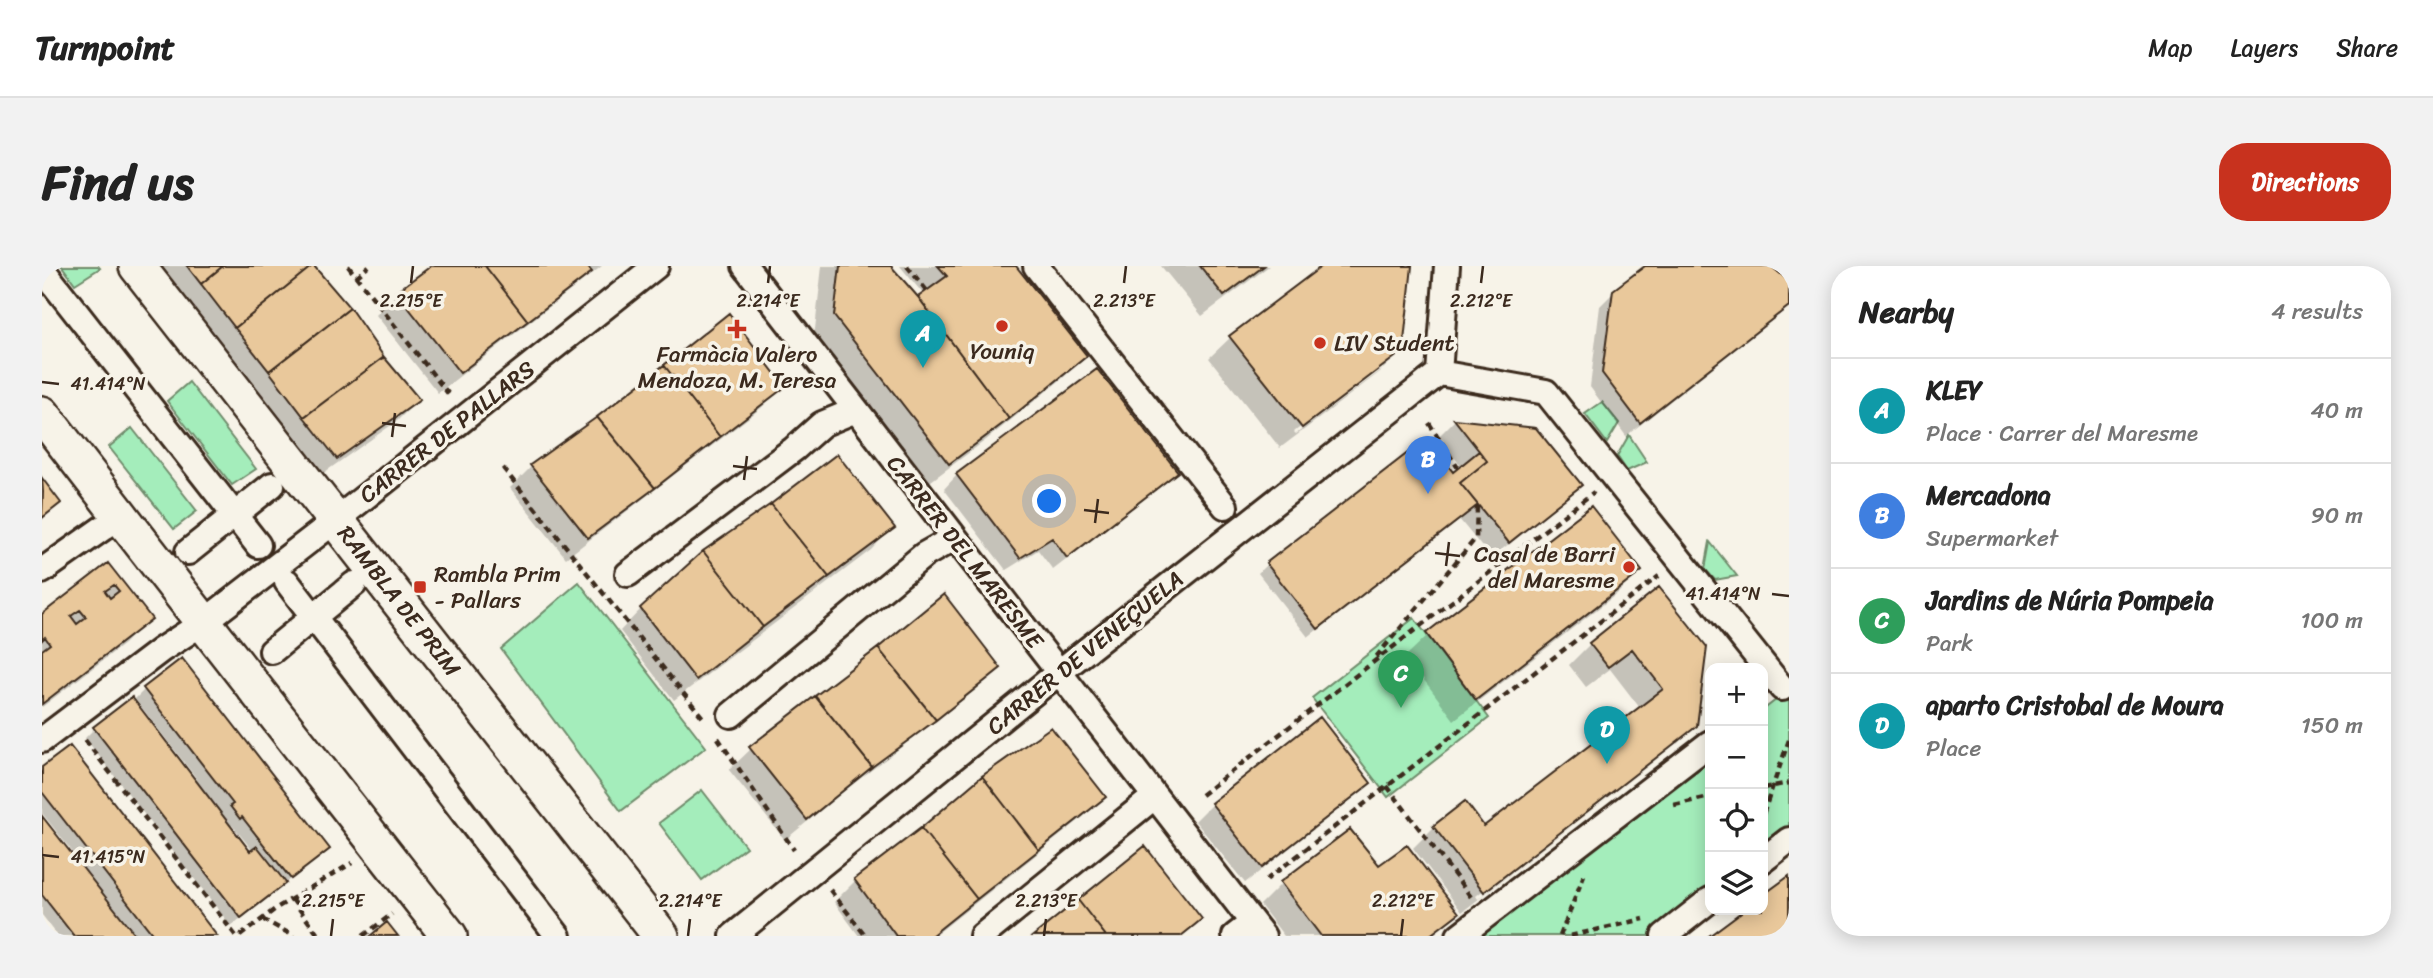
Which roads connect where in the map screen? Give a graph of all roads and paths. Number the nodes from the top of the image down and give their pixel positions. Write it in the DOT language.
graph roads {
  1 [pos="137,266"];
  2 [pos="348,266"];
  3 [pos="369,266"];
  4 [pos="656,266"];
  5 [pos="745,266"];
  6 [pos="907,266"];
  7 [pos="1036,266"];
  8 [pos="1447,266"];
  9 [pos="42,269"];
  10 [pos="356,277"];
  11 [pos="927,291"];
  12 [pos="1439,373"];
  13 [pos="450,397"];
  14 [pos="856,410"];
  15 [pos="42,414"];
  16 [pos="1429,423"];
  17 [pos="503,468"];
  18 [pos="1458,468"];
  19 [pos="1615,477"];
  20 [pos="272,485"];
  21 [pos="1477,505"];
  22 [pos="1225,506"];
  23 [pos="120,516"];
  24 [pos="236,516"];
  25 [pos="336,520"];
  26 [pos="954,538"];
  27 [pos="258,545"];
  28 [pos="188,552"];
  29 [pos="42,572"];
  30 [pos="628,574"];
  31 [pos="1660,575"];
  32 [pos="287,582"];
  33 [pos="354,584"];
  34 [pos="314,617"];
  35 [pos="204,622"];
  36 [pos="272,651"];
  37 [pos="1369,665"];
  38 [pos="1058,673"];
  39 [pos="1778,690"];
  40 [pos="731,715"];
  41 [pos="69,720"];
  42 [pos="42,740"];
  43 [pos="1789,740"];
  44 [pos="1705,747"];
  45 [pos="1789,783"];
  46 [pos="1387,786"];
  47 [pos="1774,786"];
  48 [pos="1768,787"];
  49 [pos="1201,795"];
  50 [pos="1154,797"];
  51 [pos="1705,798"];
  52 [pos="1768,801"];
  53 [pos="1666,808"];
  54 [pos="1789,840"];
  55 [pos="794,850"];
  56 [pos="1768,856"];
  57 [pos="359,859"];
  58 [pos="1586,871"];
  59 [pos="1266,880"];
  60 [pos="829,889"];
  61 [pos="292,899"];
  62 [pos="1705,902"];
  63 [pos="396,911"];
  64 [pos="1485,916"];
  65 [pos="262,919"];
  66 [pos="1656,927"];
  67 [pos="1250,932"];
  68 [pos="238,936"];
  69 [pos="294,936"];
  70 [pos="319,936"];
  71 [pos="363,936"];
  72 [pos="449,936"];
  73 [pos="558,936"];
  74 [pos="661,936"];
  75 [pos="733,936"];
  76 [pos="866,936"];
  77 [pos="982,936"];
  78 [pos="1459,936"];
  79 [pos="1560,936"];
  80 [pos="1570,936"];
  1 -- 25 [label="main road, RAMBLA DE PRIM"];
  2 -- 10 [label="path"];
  3 -- 10 [label="path"];
  4 -- 25 [label="street, CARRER DE PALLARS"];
  5 -- 14 [label="street, CARRER DEL MARESME"];
  6 -- 11 [label="path"];
  7 -- 22 [label="street"];
  8 -- 12 [label="street"];
  9 -- 24 [label="street"];
  10 -- 13 [label="path"];
  12 -- 19 [label="street"];
  12 -- 38 [label="street, CARRER DE VENEÇUELA"];
  14 -- 26 [label="street, CARRER DEL MARESME"];
  14 -- 30 [label="street"];
  15 -- 23 [label="main road"];
  16 -- 18 [label="path"];
  17 -- 55 [label="path"];
  19 -- 37 [label="path"];
  19 -- 39 [label="street"];
  20 -- 24 [label="street"];
  21 -- 37 [label="path"];
  23 -- 29 [label="street"];
  23 -- 35 [label="main road"];
  24 -- 27 [label="street"];
  24 -- 28 [label="street"];
  25 -- 35 [label="street, CARRER DE PALLARS"];
  25 -- 74 [label="main road, RAMBLA DE PRIM"];
  26 -- 38 [label="street, CARRER DEL MARESME"];
  26 -- 40 [label="street"];
  31 -- 46 [label="path"];
  32 -- 34 [label="street"];
  33 -- 34 [label="street"];
  34 -- 36 [label="street"];
  34 -- 73 [label="street"];
  35 -- 41 [label="street, CARRER DE PALLARS"];
  35 -- 72 [label="main road"];
  37 -- 49 [label="path"];
  38 -- 50 [label="street, CARRER DEL MARESME"];
  38 -- 75 [label="street, CARRER DE VENEÇUELA"];
  41 -- 42 [label="street, CARRER DE PALLARS"];
  41 -- 68 [label="path"];
  43 -- 47 [label="path"];
  44 -- 64 [label="street"];
  45 -- 47 [label="path"];
  46 -- 59 [label="path"];
  46 -- 64 [label="path"];
  47 -- 48 [label="path"];
  47 -- 52 [label="path"];
  50 -- 67 [label="street, CARRER DEL MARESME"];
  50 -- 77 [label="street"];
  51 -- 53 [label="path"];
  54 -- 56 [label="street"];
  57 -- 61 [label="path"];
  58 -- 79 [label="path"];
  60 -- 76 [label="path"];
  61 -- 65 [label="path"];
  61 -- 70 [label="path"];
  62 -- 66 [label="street"];
  63 -- 71 [label="path"];
  64 -- 78 [label="street"];
  65 -- 68 [label="path"];
  65 -- 69 [label="path"];
  66 -- 80 [label="path"];
}
